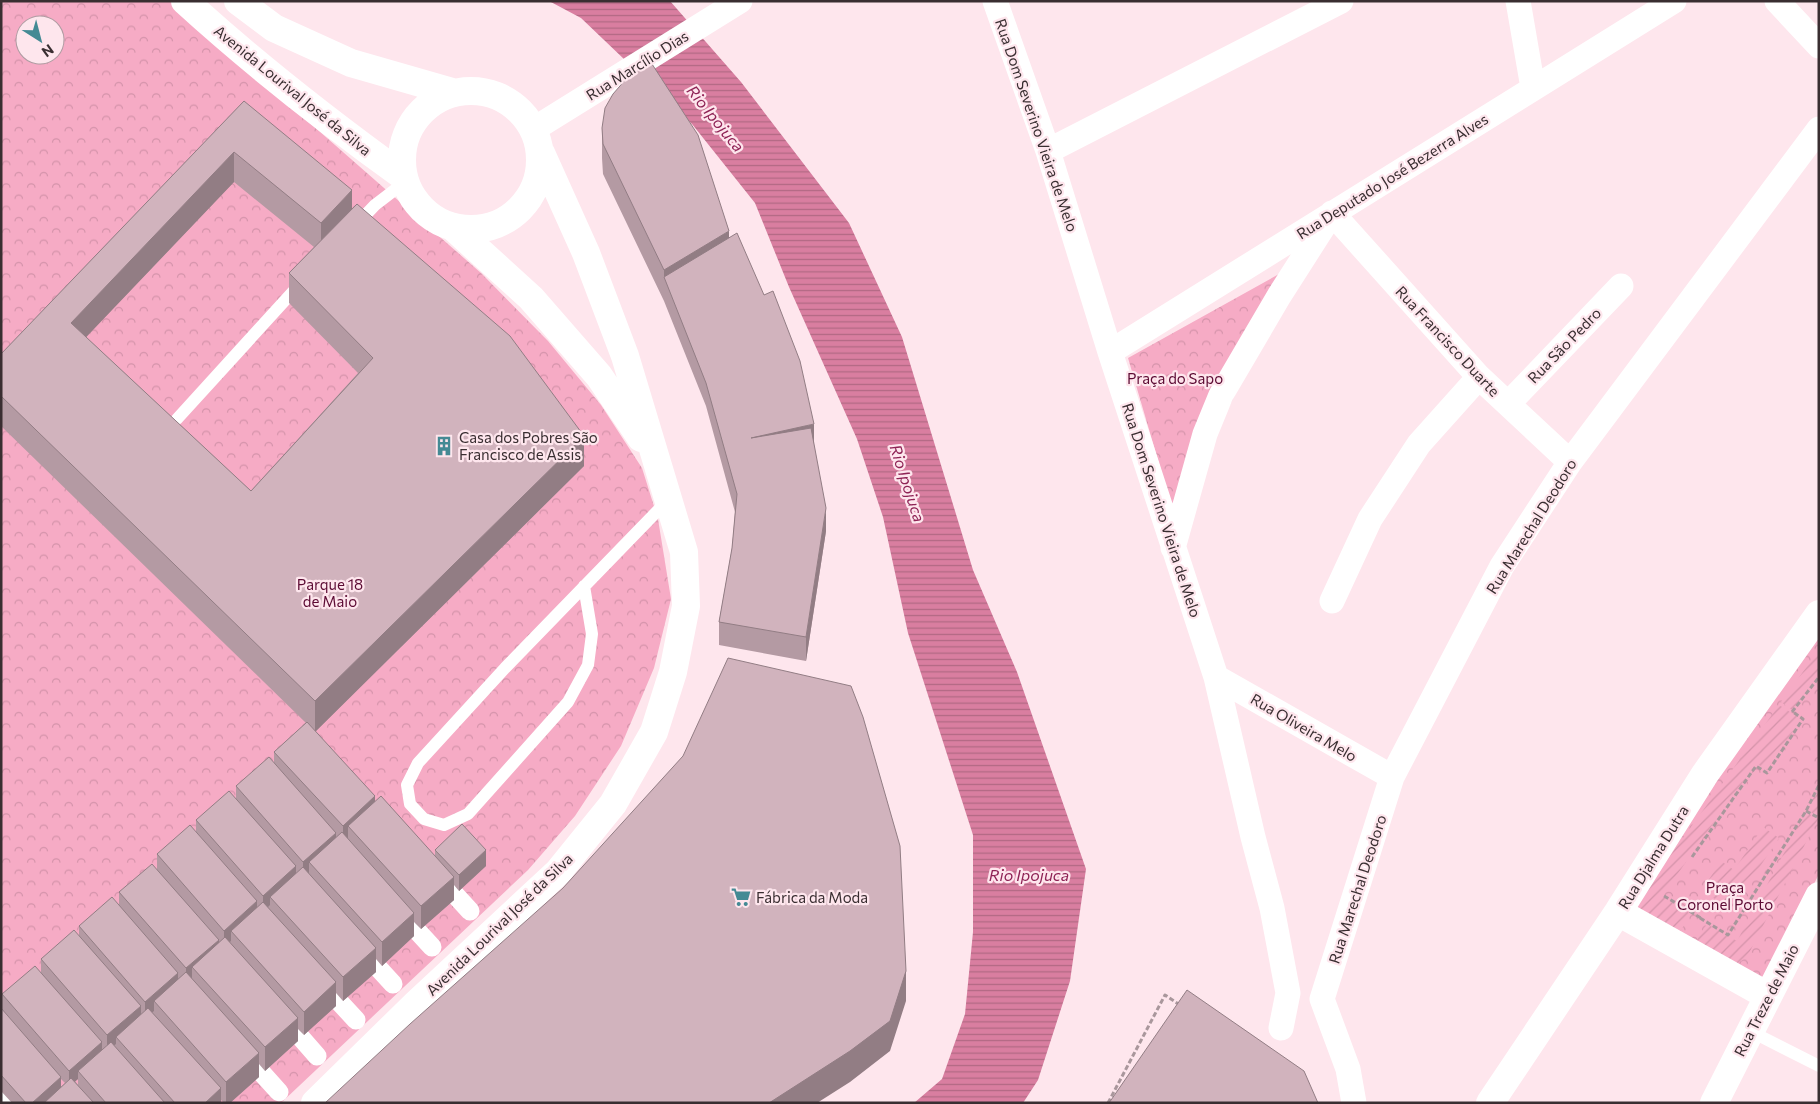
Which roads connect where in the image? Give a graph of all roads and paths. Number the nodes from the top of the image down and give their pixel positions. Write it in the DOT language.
graph roads {
  1 [pos="185,1"];
  2 [pos="238,1"];
  3 [pos="740,1"];
  4 [pos="995,1"];
  5 [pos="1341,1"];
  6 [pos="1518,1"];
  7 [pos="1674,1"];
  8 [pos="1777,1"];
  9 [pos="1819,46"];
  10 [pos="1533,88"];
  11 [pos="452,92"];
  12 [pos="1819,129"];
  13 [pos="537,141"];
  14 [pos="1048,151"];
  15 [pos="404,179"];
  16 [pos="1332,213"];
  17 [pos="454,228"];
  18 [pos="349,232"];
  19 [pos="308,275"];
  20 [pos="1621,286"];
  21 [pos="1110,352"];
  22 [pos="1479,377"];
  23 [pos="1508,404"];
  24 [pos="177,419"];
  25 [pos="658,462"];
  26 [pos="1570,462"];
  27 [pos="669,499"];
  28 [pos="1173,548"];
  29 [pos="584,586"];
  30 [pos="1332,601"];
  31 [pos="1819,614"];
  32 [pos="1216,676"];
  33 [pos="1819,677"];
  34 [pos="1786,707"];
  35 [pos="1793,712"];
  36 [pos="1392,777"];
  37 [pos="1819,785"];
  38 [pos="1806,811"];
  39 [pos="1819,818"];
  40 [pos="1691,858"];
  41 [pos="425,862"];
  42 [pos="1669,888"];
  43 [pos="1819,896"];
  44 [pos="387,898"];
  45 [pos="470,911"];
  46 [pos="1618,912"];
  47 [pos="1701,918"];
  48 [pos="1696,924"];
  49 [pos="348,934"];
  50 [pos="432,947"];
  51 [pos="310,969"];
  52 [pos="393,984"];
  53 [pos="1768,996"];
  54 [pos="271,1005"];
  55 [pos="1188,1010"];
  56 [pos="356,1020"];
  57 [pos="1281,1028"];
  58 [pos="1750,1031"];
  59 [pos="233,1040"];
  60 [pos="317,1056"];
  61 [pos="1819,1066"];
  62 [pos="279,1092"];
  63 [pos="1,1098"];
  64 [pos="6,1103"];
  65 [pos="315,1103"];
  66 [pos="1108,1103"];
  67 [pos="1354,1103"];
  68 [pos="1490,1103"];
  69 [pos="1714,1103"];
  1 -- 15 [label="street, Avenida Lourival José da Silva"];
  2 -- 11 [label="street, Avenida Lourival José da Silva"];
  3 -- 13 [label="street, Rua Marcílio Dias"];
  4 -- 14 [label="street, Rua Dom Severino Vieira de Melo"];
  5 -- 14 [label="street"];
  6 -- 10 [label="street"];
  7 -- 10 [label="street, Rua Deputado José Bezerra Alves"];
  8 -- 9 [label="street"];
  10 -- 16 [label="street, Rua Deputado José Bezerra Alves"];
  11 -- 13 [label="street, Avenida Lourival José da Silva"];
  11 -- 15 [label="street, Avenida Lourival José da Silva"];
  12 -- 26 [label="street, Rua Marechal Deodoro"];
  13 -- 17 [label="street, Avenida Lourival José da Silva"];
  13 -- 25 [label="street, Avenida Lourival José da Silva"];
  14 -- 21 [label="street, Rua Dom Severino Vieira de Melo"];
  15 -- 17 [label="street, Avenida Lourival José da Silva"];
  15 -- 18 [label="lane"];
  16 -- 21 [label="street, Rua Deputado José Bezerra Alves"];
  16 -- 22 [label="street, Rua Francisco Duarte"];
  16 -- 28 [label="street"];
  17 -- 25 [label="street"];
  19 -- 24 [label="lane"];
  20 -- 23 [label="street, Rua São Pedro"];
  21 -- 28 [label="street, Rua Dom Severino Vieira de Melo"];
  22 -- 23 [label="street, Rua Francisco Duarte"];
  22 -- 30 [label="street"];
  23 -- 26 [label="street, Rua Francisco Duarte"];
  25 -- 27 [label="street, Avenida Lourival José da Silva"];
  26 -- 36 [label="street, Rua Marechal Deodoro"];
  27 -- 29 [label="lane"];
  27 -- 65 [label="street, Avenida Lourival José da Silva"];
  28 -- 32 [label="street, Rua Dom Severino Vieira de Melo"];
  29 -- 29 [label="lane"];
  31 -- 46 [label="street, Rua Djalma Dutra"];
  32 -- 36 [label="street, Rua Oliveira Melo"];
  32 -- 57 [label="street, Rua Dom Severino Vieira de Melo"];
  33 -- 35 [label="path"];
  34 -- 35 [label="path"];
  35 -- 40 [label="path"];
  36 -- 67 [label="street, Rua Marechal Deodoro"];
  37 -- 38 [label="path"];
  38 -- 39 [label="path"];
  38 -- 47 [label="path"];
  41 -- 45 [label="street"];
  42 -- 47 [label="path"];
  43 -- 53 [label="street, Rua Treze de Maio"];
  44 -- 50 [label="street"];
  46 -- 53 [label="street"];
  46 -- 68 [label="street, Rua Djalma Dutra"];
  47 -- 48 [label="path"];
  49 -- 52 [label="street"];
  51 -- 56 [label="street"];
  53 -- 58 [label="street, Rua Treze de Maio"];
  54 -- 60 [label="street"];
  55 -- 66 [label="path"];
  58 -- 61 [label="lane"];
  58 -- 69 [label="street, Rua Treze de Maio"];
  59 -- 62 [label="street"];
  63 -- 64 [label="street"];
}
